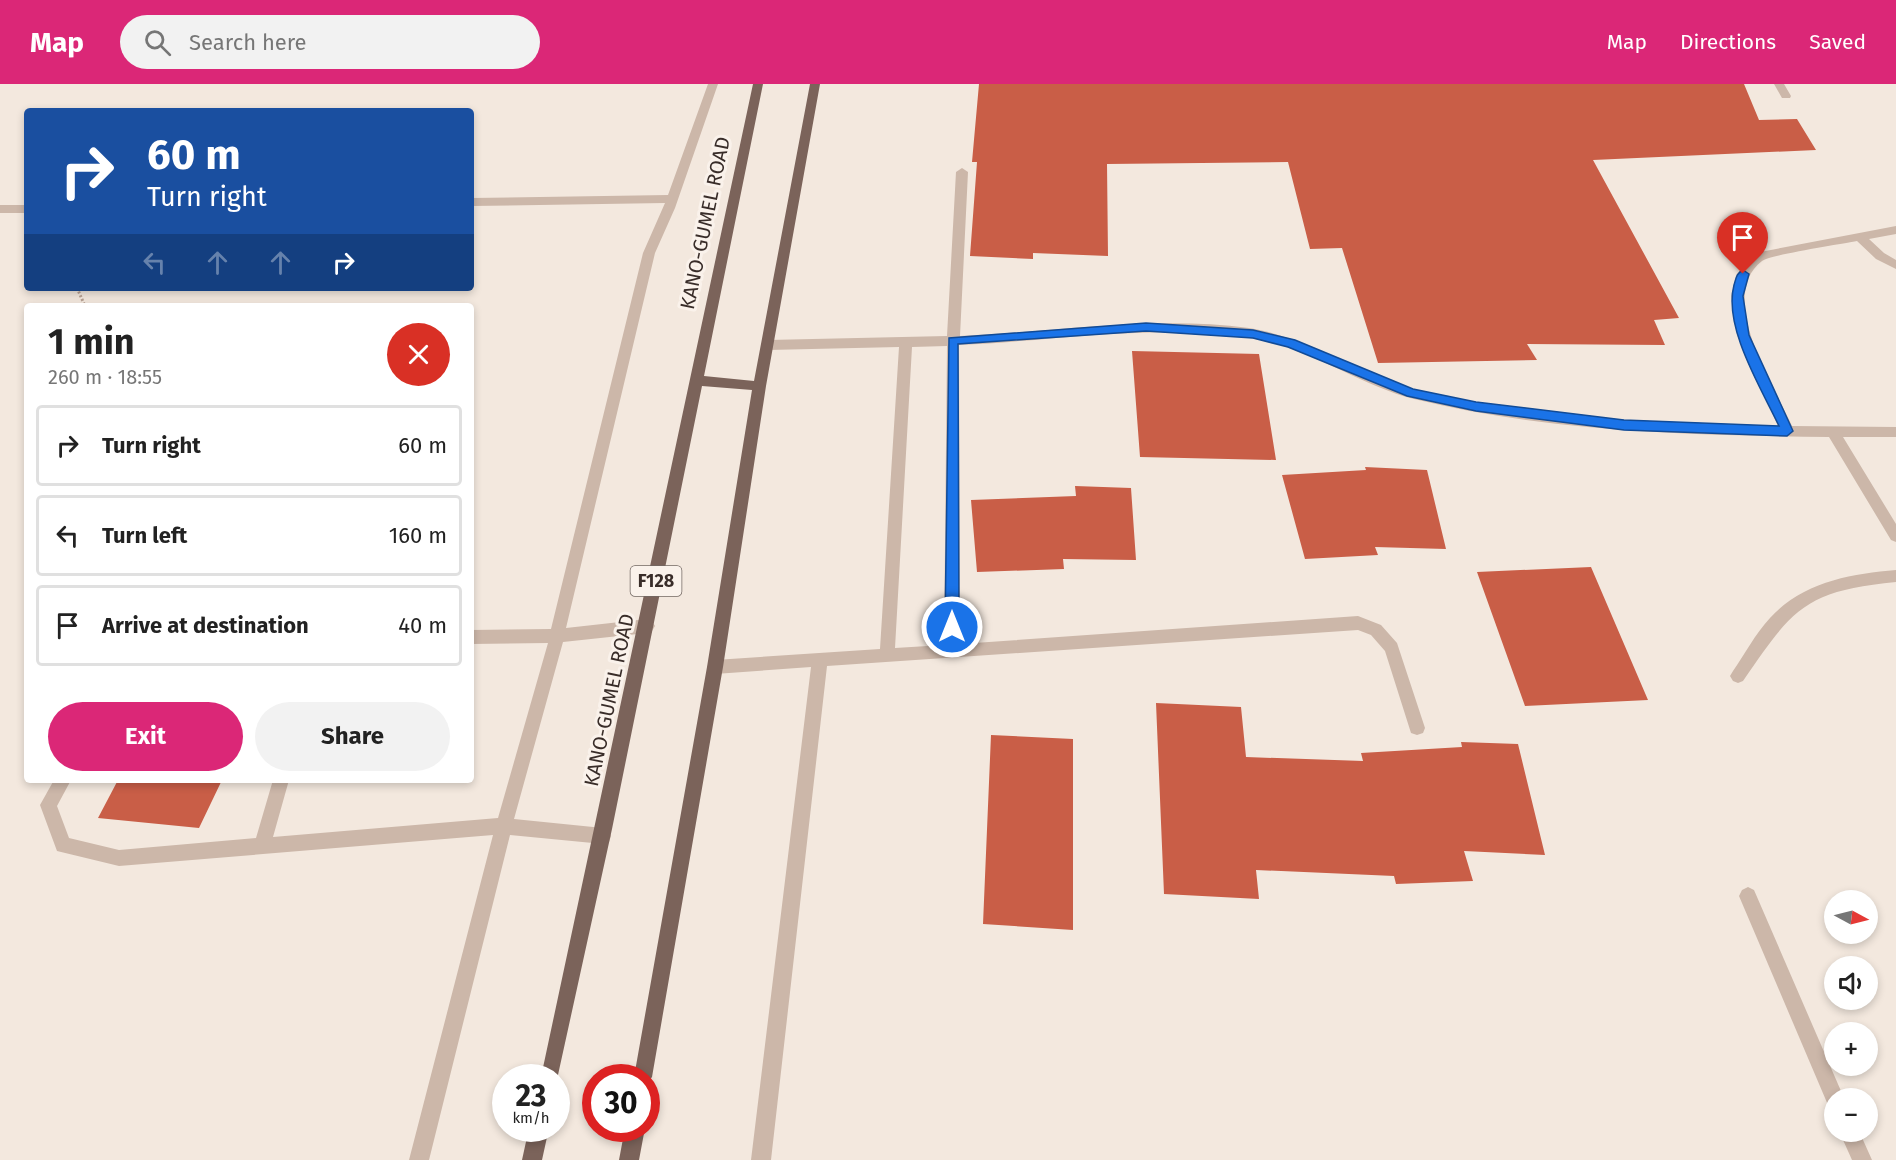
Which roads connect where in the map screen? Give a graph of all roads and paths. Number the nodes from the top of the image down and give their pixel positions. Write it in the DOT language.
graph roads {
  1 [pos="713,84"];
  2 [pos="758,84"];
  3 [pos="814,84"];
  4 [pos="1779,84"];
  5 [pos="1786,96"];
  6 [pos="962,172"];
  7 [pos="672,199"];
  8 [pos="474,202"];
  9 [pos="0,209"];
  10 [pos="24,209"];
  11 [pos="1896,230"];
  12 [pos="1858,236"];
  13 [pos="1896,266"];
  14 [pos="953,340"];
  15 [pos="906,341"];
  16 [pos="768,345"];
  17 [pos="695,380"];
  18 [pos="759,386"];
  19 [pos="1787,431"];
  20 [pos="1833,432"];
  21 [pos="1896,432"];
  22 [pos="1896,536"];
  23 [pos="1896,576"];
  24 [pos="647,626"];
  25 [pos="557,636"];
  26 [pos="474,637"];
  27 [pos="952,651"];
  28 [pos="887,655"];
  29 [pos="820,660"];
  30 [pos="716,668"];
  31 [pos="1738,676"];
  32 [pos="1417,728"];
  33 [pos="61,783"];
  34 [pos="280,783"];
  35 [pos="504,826"];
  36 [pos="603,836"];
  37 [pos="262,846"];
  38 [pos="1748,896"];
  39 [pos="553,1064"];
  40 [pos="646,1064"];
  41 [pos="1831,1088"];
  42 [pos="536,1142"];
  43 [pos="632,1142"];
  44 [pos="1854,1142"];
  45 [pos="419,1160"];
  46 [pos="532,1160"];
  47 [pos="629,1160"];
  48 [pos="761,1160"];
  49 [pos="1862,1160"];
  1 -- 7 [label="street"];
  2 -- 17 [label="main road, KANO-GUMEL ROAD / F128"];
  3 -- 16 [label="main road"];
  4 -- 5 [label="street"];
  6 -- 14 [label="street"];
  7 -- 8 [label="street"];
  7 -- 25 [label="street"];
  9 -- 10 [label="street"];
  11 -- 12 [label="street"];
  12 -- 13 [label="street"];
  12 -- 19 [label="street"];
  14 -- 15 [label="street"];
  14 -- 19 [label="street"];
  14 -- 27 [label="street"];
  15 -- 16 [label="street"];
  15 -- 28 [label="street"];
  16 -- 18 [label="main road"];
  17 -- 18 [label="main road"];
  17 -- 24 [label="main road, KANO-GUMEL ROAD / F128"];
  18 -- 30 [label="main road"];
  19 -- 20 [label="street"];
  20 -- 21 [label="street"];
  20 -- 22 [label="street"];
  23 -- 31 [label="street"];
  24 -- 25 [label="street"];
  24 -- 36 [label="main road, KANO-GUMEL ROAD / F128"];
  25 -- 26 [label="street"];
  25 -- 35 [label="street"];
  27 -- 28 [label="street"];
  27 -- 32 [label="street"];
  28 -- 29 [label="street"];
  29 -- 30 [label="street"];
  29 -- 48 [label="street"];
  30 -- 40 [label="main road"];
  33 -- 37 [label="street"];
  34 -- 37 [label="street"];
  35 -- 36 [label="street"];
  35 -- 37 [label="street"];
  35 -- 45 [label="street"];
  36 -- 39 [label="main road, KANO-GUMEL ROAD / F128"];
  38 -- 41 [label="street"];
  42 -- 46 [label="main road"];
  43 -- 47 [label="main road"];
  44 -- 49 [label="street"];
}
